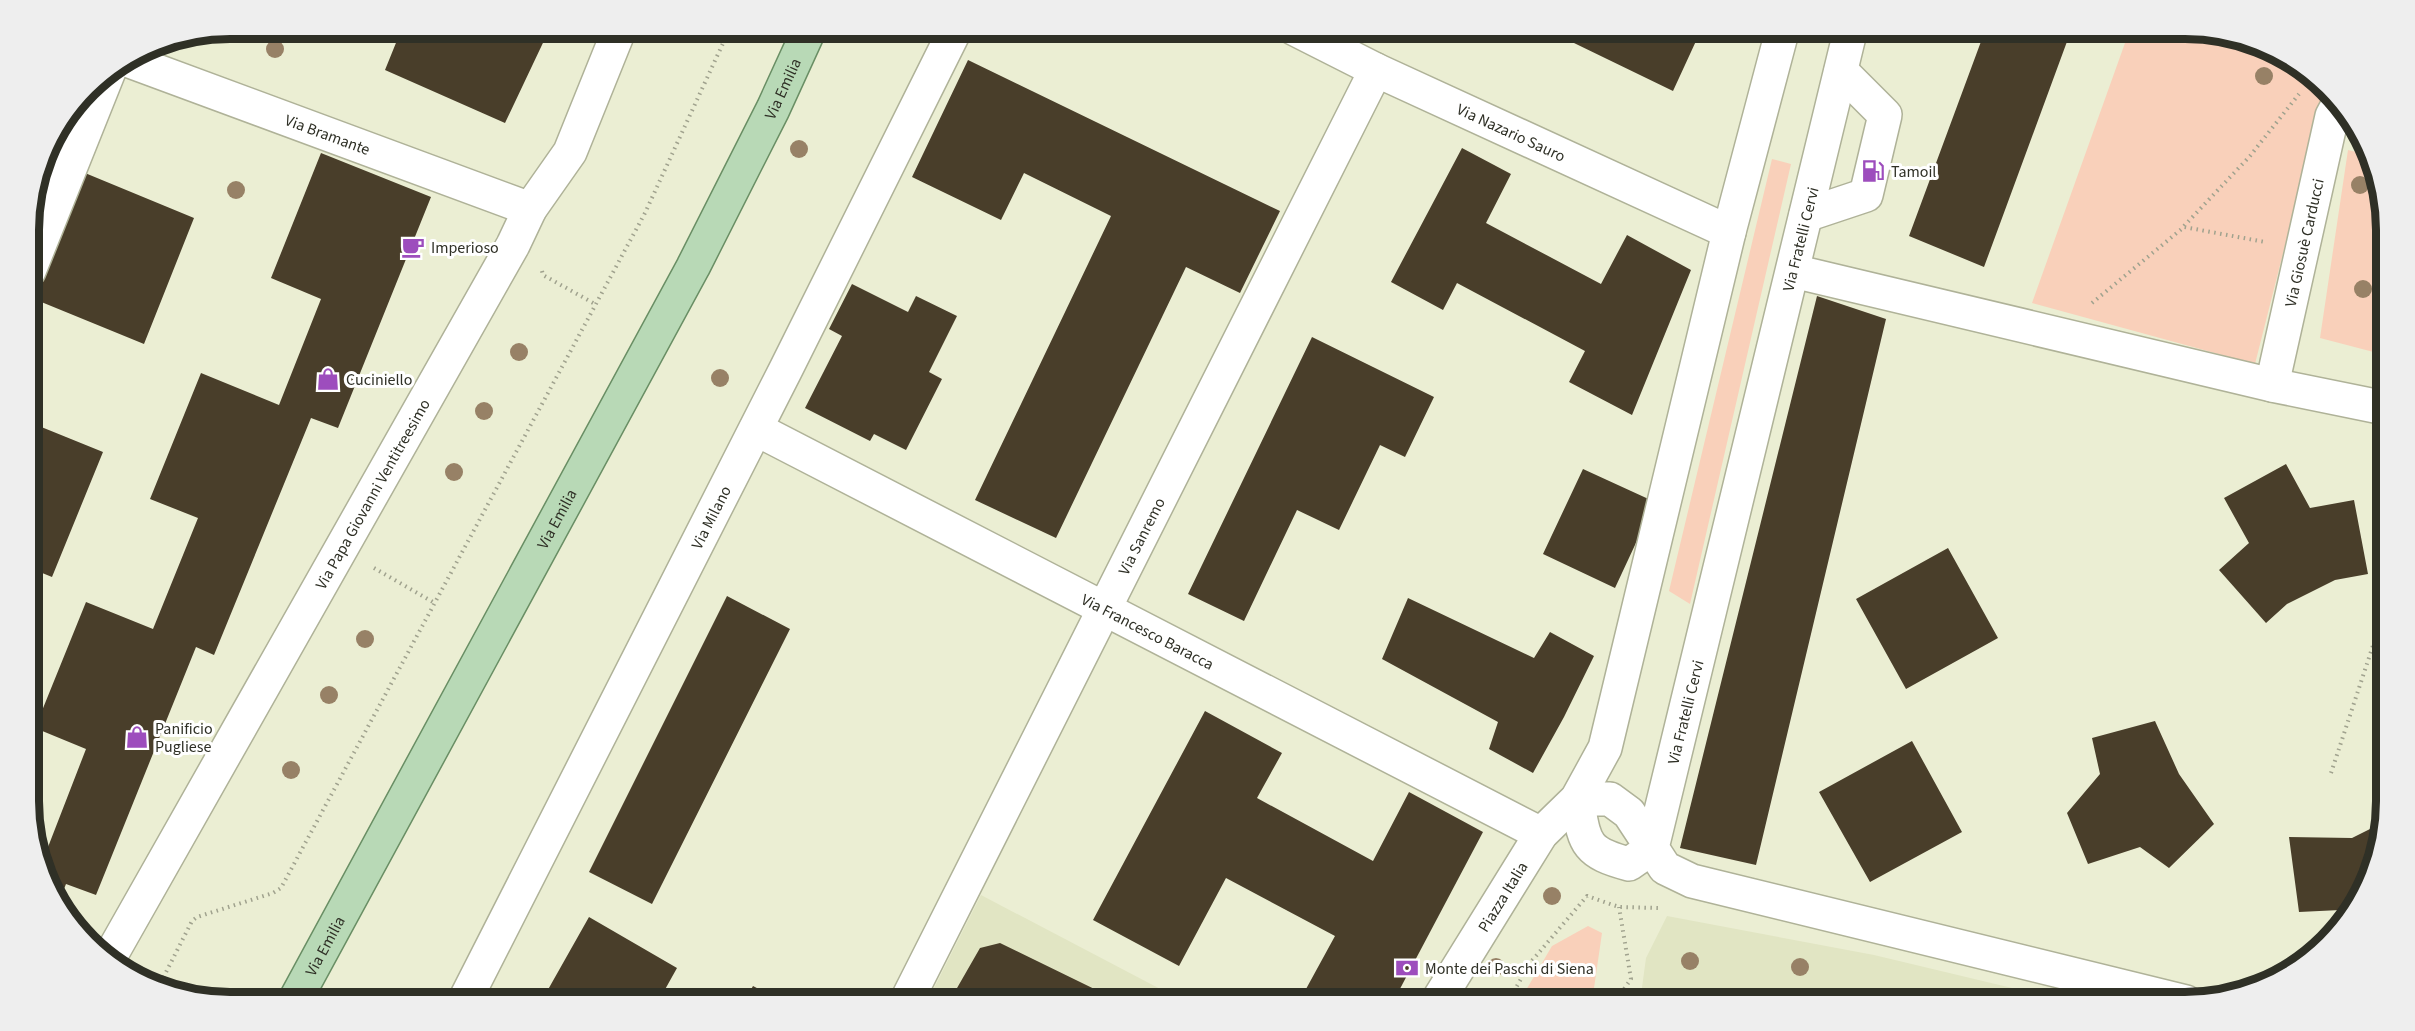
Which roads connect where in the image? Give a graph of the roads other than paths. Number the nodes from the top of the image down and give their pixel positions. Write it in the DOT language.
graph roads {
  1 [pos="616,39"];
  2 [pos="805,39"];
  3 [pos="951,39"];
  4 [pos="1315,39"];
  5 [pos="1780,39"];
  6 [pos="1848,39"];
  7 [pos="137,64"];
  8 [pos="1376,70"];
  9 [pos="1841,71"];
  10 [pos="102,88"];
  11 [pos="2335,111"];
  12 [pos="530,209"];
  13 [pos="1806,215"];
  14 [pos="1729,231"];
  15 [pos="39,246"];
  16 [pos="1793,271"];
  17 [pos="2272,385"];
  18 [pos="2376,406"];
  19 [pos="756,429"];
  20 [pos="1104,609"];
  21 [pos="1577,799"];
  22 [pos="1541,834"];
  23 [pos="1652,848"];
  24 [pos="113,952"];
  25 [pos="299,992"];
  26 [pos="469,992"];
  27 [pos="911,992"];
  28 [pos="1443,992"];
  29 [pos="2146,992"];
  1 -- 12 [label="street, Via Papa Giovanni Ventitreesimo"];
  2 -- 25 [label="main road, Via Emilia"];
  3 -- 19 [label="street, Via Milano"];
  4 -- 8 [label="street, Via Nazario Sauro"];
  5 -- 14 [label="street"];
  6 -- 9 [label="street, Via Fratelli Cervi"];
  7 -- 12 [label="street, Via Bramante"];
  8 -- 14 [label="street, Via Nazario Sauro"];
  8 -- 20 [label="street, Via Sanremo"];
  9 -- 13 [label="street, Via Fratelli Cervi"];
  9 -- 13 [label="street"];
  10 -- 15 [label="street"];
  11 -- 17 [label="street, Via Giosuè Carducci"];
  12 -- 24 [label="street, Via Papa Giovanni Ventitreesimo"];
  13 -- 16 [label="street, Via Fratelli Cervi"];
  14 -- 21 [label="street"];
  16 -- 17 [label="street"];
  16 -- 23 [label="street, Via Fratelli Cervi"];
  17 -- 18 [label="street"];
  19 -- 20 [label="street, Via Francesco Baracca"];
  19 -- 26 [label="street, Via Milano"];
  20 -- 22 [label="street, Via Francesco Baracca"];
  20 -- 27 [label="street, Via Sanremo"];
  21 -- 22 [label="street, Piazza Italia"];
  21 -- 23 [label="street"];
  21 -- 23 [label="street"];
  22 -- 28 [label="street, Piazza Italia"];
  23 -- 29 [label="street"];
}
